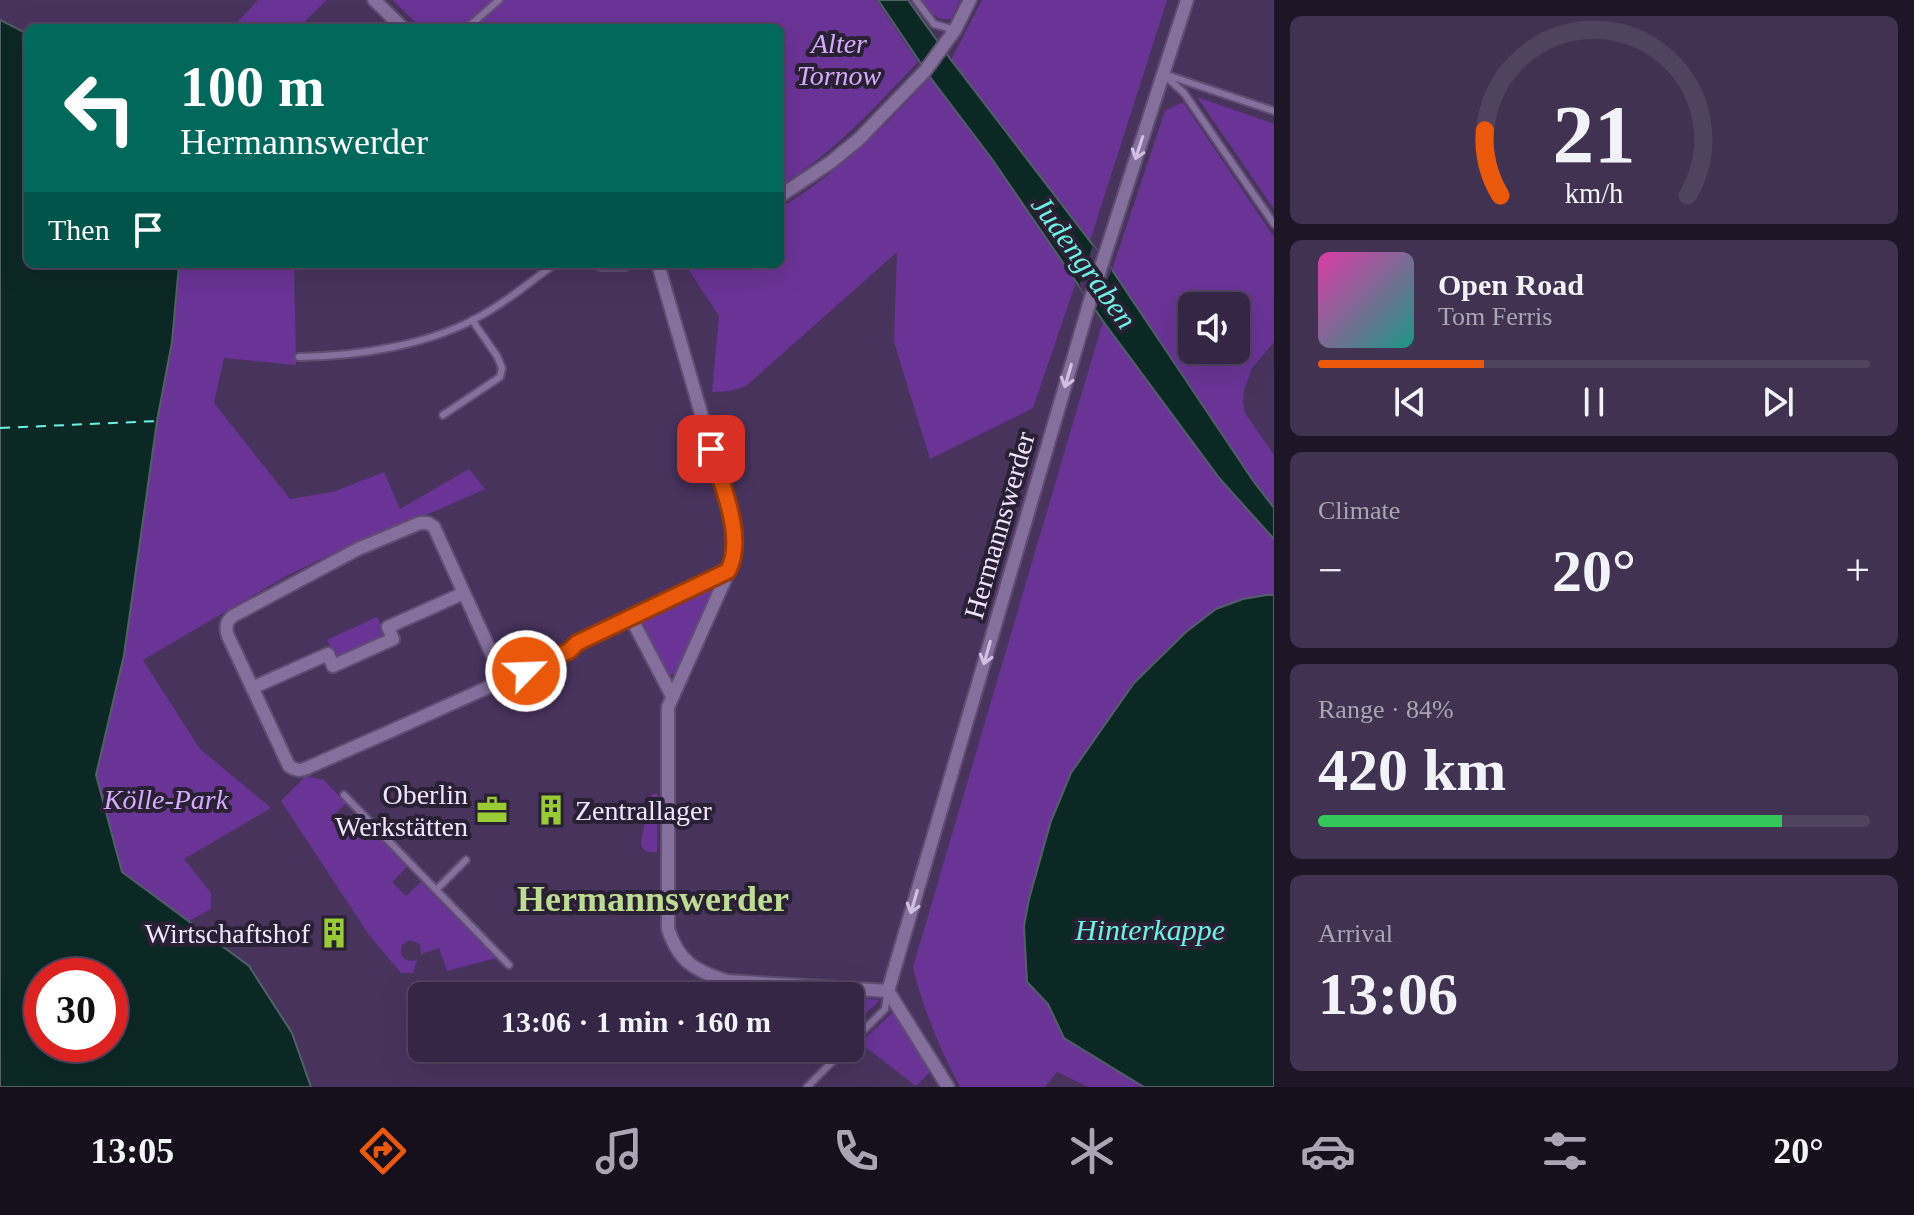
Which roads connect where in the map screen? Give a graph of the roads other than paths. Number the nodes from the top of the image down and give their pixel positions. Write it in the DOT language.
graph roads {
  1 [pos="374,0"];
  2 [pos="499,0"];
  3 [pos="916,0"];
  4 [pos="970,0"];
  5 [pos="1187,0"];
  6 [pos="399,24"];
  7 [pos="471,24"];
  8 [pos="955,30"];
  9 [pos="1163,74"];
  10 [pos="1274,111"];
  11 [pos="784,193"];
  12 [pos="1274,224"];
  13 [pos="549,268"];
  14 [pos="659,268"];
  15 [pos="472,320"];
  16 [pos="299,357"];
  17 [pos="443,415"];
  18 [pos="728,571"];
  19 [pos="464,593"];
  20 [pos="631,618"];
  21 [pos="504,681"];
  22 [pos="252,688"];
  23 [pos="672,696"];
  24 [pos="344,795"];
  25 [pos="466,860"];
  26 [pos="436,890"];
  27 [pos="509,965"];
  28 [pos="888,991"];
  29 [pos="864,1030"];
  30 [pos="832,1062"];
  31 [pos="807,1087"];
  32 [pos="948,1087"];
  1 -- 6 [label="street"];
  2 -- 7 [label="lane"];
  3 -- 8 [label="lane"];
  4 -- 8 [label="street"];
  5 -- 9 [label="street, Hermannswerder"];
  8 -- 11 [label="street"];
  9 -- 10 [label="lane"];
  9 -- 12 [label="lane"];
  9 -- 28 [label="street, Hermannswerder, one-way"];
  13 -- 15 [label="lane"];
  14 -- 18 [label="street"];
  15 -- 16 [label="lane"];
  15 -- 17 [label="lane"];
  18 -- 20 [label="street"];
  18 -- 23 [label="street"];
  19 -- 21 [label="street"];
  19 -- 22 [label="street"];
  19 -- 22 [label="street"];
  20 -- 21 [label="street"];
  20 -- 23 [label="street"];
  21 -- 22 [label="street"];
  23 -- 28 [label="street"];
  24 -- 26 [label="lane"];
  25 -- 26 [label="lane"];
  26 -- 27 [label="lane"];
  28 -- 29 [label="lane"];
  28 -- 32 [label="street"];
  30 -- 31 [label="lane"];
}
